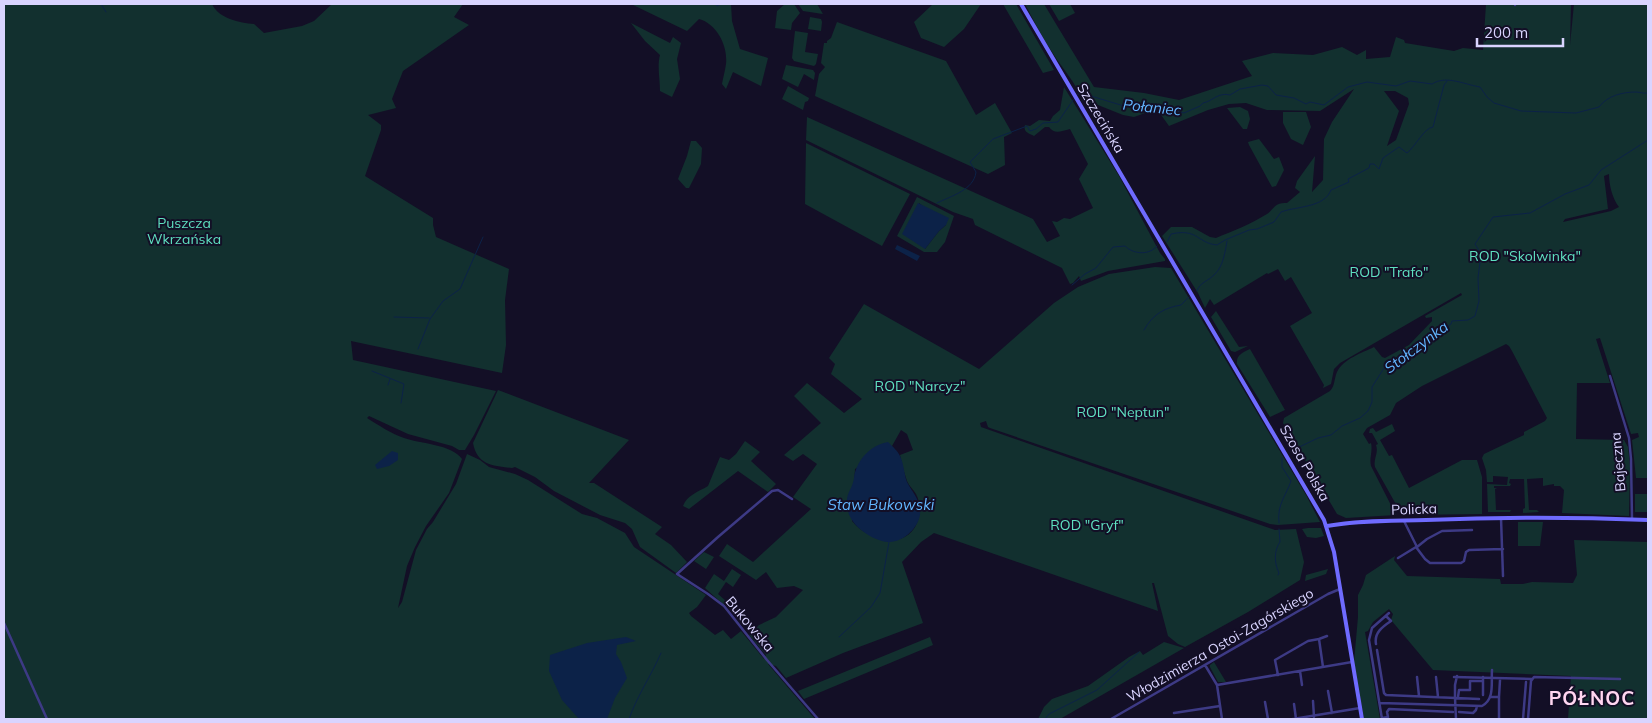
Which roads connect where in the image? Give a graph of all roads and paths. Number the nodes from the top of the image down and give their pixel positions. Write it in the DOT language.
graph roads {
  1 [pos="1021,4"];
  2 [pos="1162,243"];
  3 [pos="1610,376"];
  4 [pos="792,499"];
  5 [pos="1501,518"];
  6 [pos="1632,519"];
  7 [pos="1648,520"];
  8 [pos="1404,521"];
  9 [pos="1327,526"];
  10 [pos="1472,530"];
  11 [pos="1417,547"];
  12 [pos="1503,549"];
  13 [pos="1398,558"];
  14 [pos="1503,576"];
  15 [pos="1340,589"];
  16 [pos="1389,613"];
  17 [pos="1386,616"];
  18 [pos="4,623"];
  19 [pos="1327,636"];
  20 [pos="1318,639"];
  21 [pos="1376,644"];
  22 [pos="1371,653"];
  23 [pos="1352,662"];
  24 [pos="1205,665"];
  25 [pos="1323,667"];
  26 [pos="1492,670"];
  27 [pos="1300,671"];
  28 [pos="1278,675"];
  29 [pos="1417,677"];
  30 [pos="1436,677"];
  31 [pos="1492,677"];
  32 [pos="1482,678"];
  33 [pos="1532,679"];
  34 [pos="1620,679"];
  35 [pos="1500,680"];
  36 [pos="1526,682"];
  37 [pos="1216,685"];
  38 [pos="1302,685"];
  39 [pos="1383,686"];
  40 [pos="1377,687"];
  41 [pos="1526,687"];
  42 [pos="1491,688"];
  43 [pos="1531,688"];
  44 [pos="1483,689"];
  45 [pos="1328,691"];
  46 [pos="1483,695"];
  47 [pos="1419,696"];
  48 [pos="1425,697"];
  49 [pos="1438,697"];
  50 [pos="1457,697"];
  51 [pos="1491,697"];
  52 [pos="1499,697"];
  53 [pos="1467,698"];
  54 [pos="1479,699"];
  55 [pos="1313,701"];
  56 [pos="1265,702"];
  57 [pos="1380,703"];
  58 [pos="1294,704"];
  59 [pos="1425,704"];
  60 [pos="1435,704"];
  61 [pos="1456,705"];
  62 [pos="1220,706"];
  63 [pos="1466,706"];
  64 [pos="1477,706"];
  65 [pos="1360,708"];
  66 [pos="1435,711"];
  67 [pos="1452,712"];
  68 [pos="1459,712"];
  69 [pos="1174,713"];
  70 [pos="1330,713"];
  71 [pos="1314,717"];
  72 [pos="1388,718"];
  73 [pos="47,719"];
  74 [pos="818,719"];
  75 [pos="1110,719"];
  76 [pos="1222,719"];
  77 [pos="1268,719"];
  78 [pos="1295,719"];
  79 [pos="1330,719"];
  80 [pos="1362,719"];
  81 [pos="1382,719"];
  82 [pos="1456,719"];
  83 [pos="1498,719"];
  84 [pos="1523,719"];
  85 [pos="1528,719"];
  1 -- 2 [label="street, Szczecińska"];
  2 -- 9 [label="street, Szosa Polska"];
  3 -- 6 [label="street, Bajeczna"];
  4 -- 74 [label="street, Bukowska"];
  5 -- 6 [label="street, Policka"];
  5 -- 8 [label="street, Policka"];
  5 -- 12 [label="street"];
  6 -- 7 [label="street, Policka"];
  8 -- 9 [label="street, Policka"];
  8 -- 11 [label="street"];
  9 -- 15 [label="street, Szosa Polska"];
  10 -- 11 [label="street"];
  11 -- 12 [label="street"];
  11 -- 13 [label="street"];
  12 -- 14 [label="street"];
  15 -- 23 [label="street, Szosa Polska"];
  15 -- 24 [label="street, Włodzimierza Ostoi-Zagórskiego"];
  16 -- 17 [label="street"];
  17 -- 21 [label="street"];
  17 -- 22 [label="street"];
  18 -- 73 [label="street"];
  19 -- 20 [label="street"];
  20 -- 25 [label="street"];
  20 -- 28 [label="street"];
  22 -- 39 [label="street"];
  22 -- 40 [label="street"];
  23 -- 25 [label="street"];
  23 -- 65 [label="street, Szosa Polska"];
  24 -- 37 [label="street"];
  24 -- 75 [label="street, Włodzimierza Ostoi-Zagórskiego"];
  25 -- 27 [label="street"];
  26 -- 31 [label="street"];
  27 -- 28 [label="street"];
  27 -- 38 [label="street"];
  28 -- 37 [label="street"];
  29 -- 47 [label="street"];
  30 -- 49 [label="street"];
  31 -- 32 [label="street"];
  31 -- 33 [label="street"];
  31 -- 42 [label="street"];
  32 -- 44 [label="street"];
  32 -- 50 [label="street"];
  32 -- 50 [label="street"];
  33 -- 34 [label="street"];
  33 -- 43 [label="street"];
  35 -- 52 [label="street"];
  36 -- 41 [label="street"];
  37 -- 62 [label="street"];
  39 -- 40 [label="street"];
  39 -- 47 [label="street"];
  40 -- 57 [label="street"];
  41 -- 43 [label="street"];
  41 -- 84 [label="street"];
  42 -- 44 [label="street"];
  42 -- 51 [label="street"];
  43 -- 85 [label="street"];
  44 -- 46 [label="street"];
  45 -- 70 [label="street"];
  47 -- 48 [label="street"];
  48 -- 49 [label="street"];
  48 -- 59 [label="street"];
  49 -- 50 [label="street"];
  50 -- 53 [label="street"];
  50 -- 61 [label="street"];
  51 -- 52 [label="street"];
  51 -- 64 [label="street"];
  52 -- 83 [label="street"];
  53 -- 54 [label="street"];
  53 -- 63 [label="street"];
  55 -- 71 [label="street"];
  56 -- 77 [label="street"];
  57 -- 59 [label="street"];
  57 -- 81 [label="street"];
  58 -- 78 [label="street"];
  59 -- 60 [label="street"];
  60 -- 61 [label="street"];
  60 -- 66 [label="street"];
  61 -- 63 [label="street"];
  61 -- 82 [label="street"];
  62 -- 69 [label="street"];
  62 -- 76 [label="street"];
  63 -- 64 [label="street"];
  64 -- 68 [label="street"];
  65 -- 70 [label="street"];
  65 -- 80 [label="street, Szosa Polska"];
  66 -- 67 [label="street"];
  66 -- 72 [label="street"];
  70 -- 71 [label="street"];
  70 -- 79 [label="street"];
  71 -- 78 [label="street"];
  72 -- 81 [label="street"];
}
